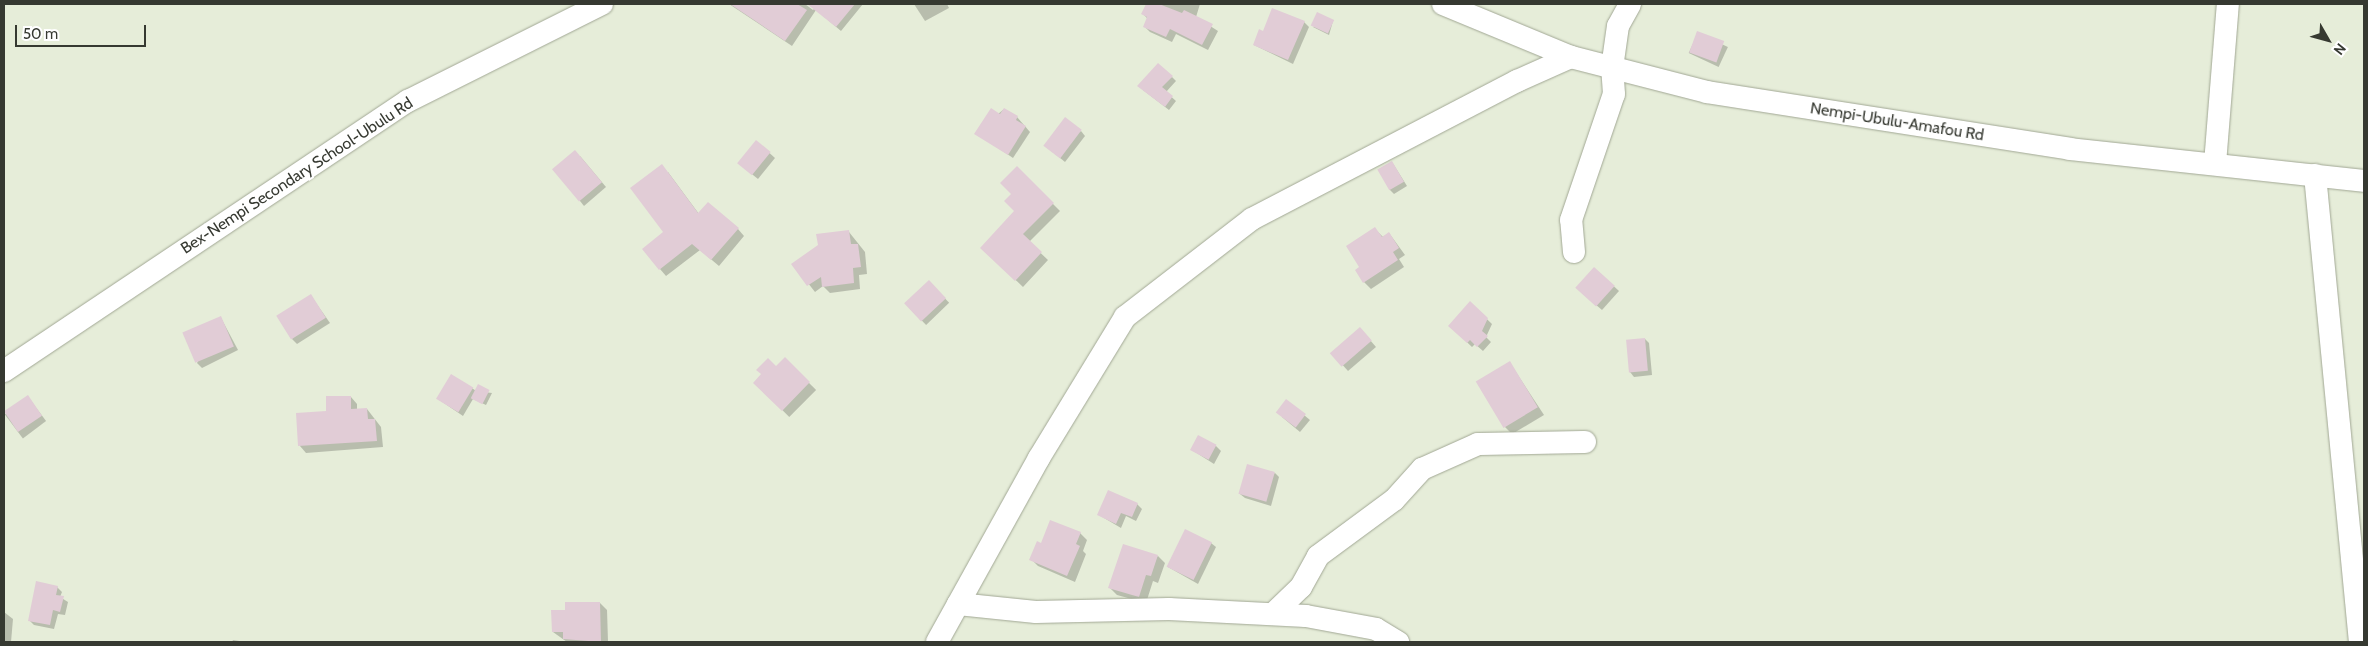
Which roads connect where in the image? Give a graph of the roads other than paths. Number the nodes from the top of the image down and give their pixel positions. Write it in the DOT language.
graph roads {
  1 [pos="602,4"];
  2 [pos="1443,4"];
  3 [pos="1630,4"];
  4 [pos="2228,4"];
  5 [pos="1571,57"];
  6 [pos="1612,68"];
  7 [pos="2215,164"];
  8 [pos="2315,175"];
  9 [pos="2364,181"];
  10 [pos="1574,252"];
  11 [pos="4,371"];
  12 [pos="1585,442"];
  13 [pos="958,604"];
  14 [pos="1273,614"];
  15 [pos="937,642"];
  16 [pos="1398,642"];
  17 [pos="2360,642"];
  1 -- 11 [label="street, Bex-Nempi Secondary School-Ubulu Rd"];
  2 -- 5 [label="street, Nempi-Ubulu-Amafou Rd"];
  3 -- 6 [label="street"];
  4 -- 7 [label="street"];
  5 -- 6 [label="street, Nempi-Ubulu-Amafou Rd"];
  5 -- 13 [label="street"];
  6 -- 7 [label="street, Nempi-Ubulu-Amafou Rd"];
  6 -- 10 [label="street"];
  7 -- 8 [label="street, Nempi-Ubulu-Amafou Rd"];
  8 -- 9 [label="street, Nempi-Ubulu-Amafou Rd"];
  8 -- 17 [label="street"];
  12 -- 14 [label="street"];
  13 -- 14 [label="street"];
  13 -- 15 [label="street"];
  14 -- 16 [label="street"];
}
